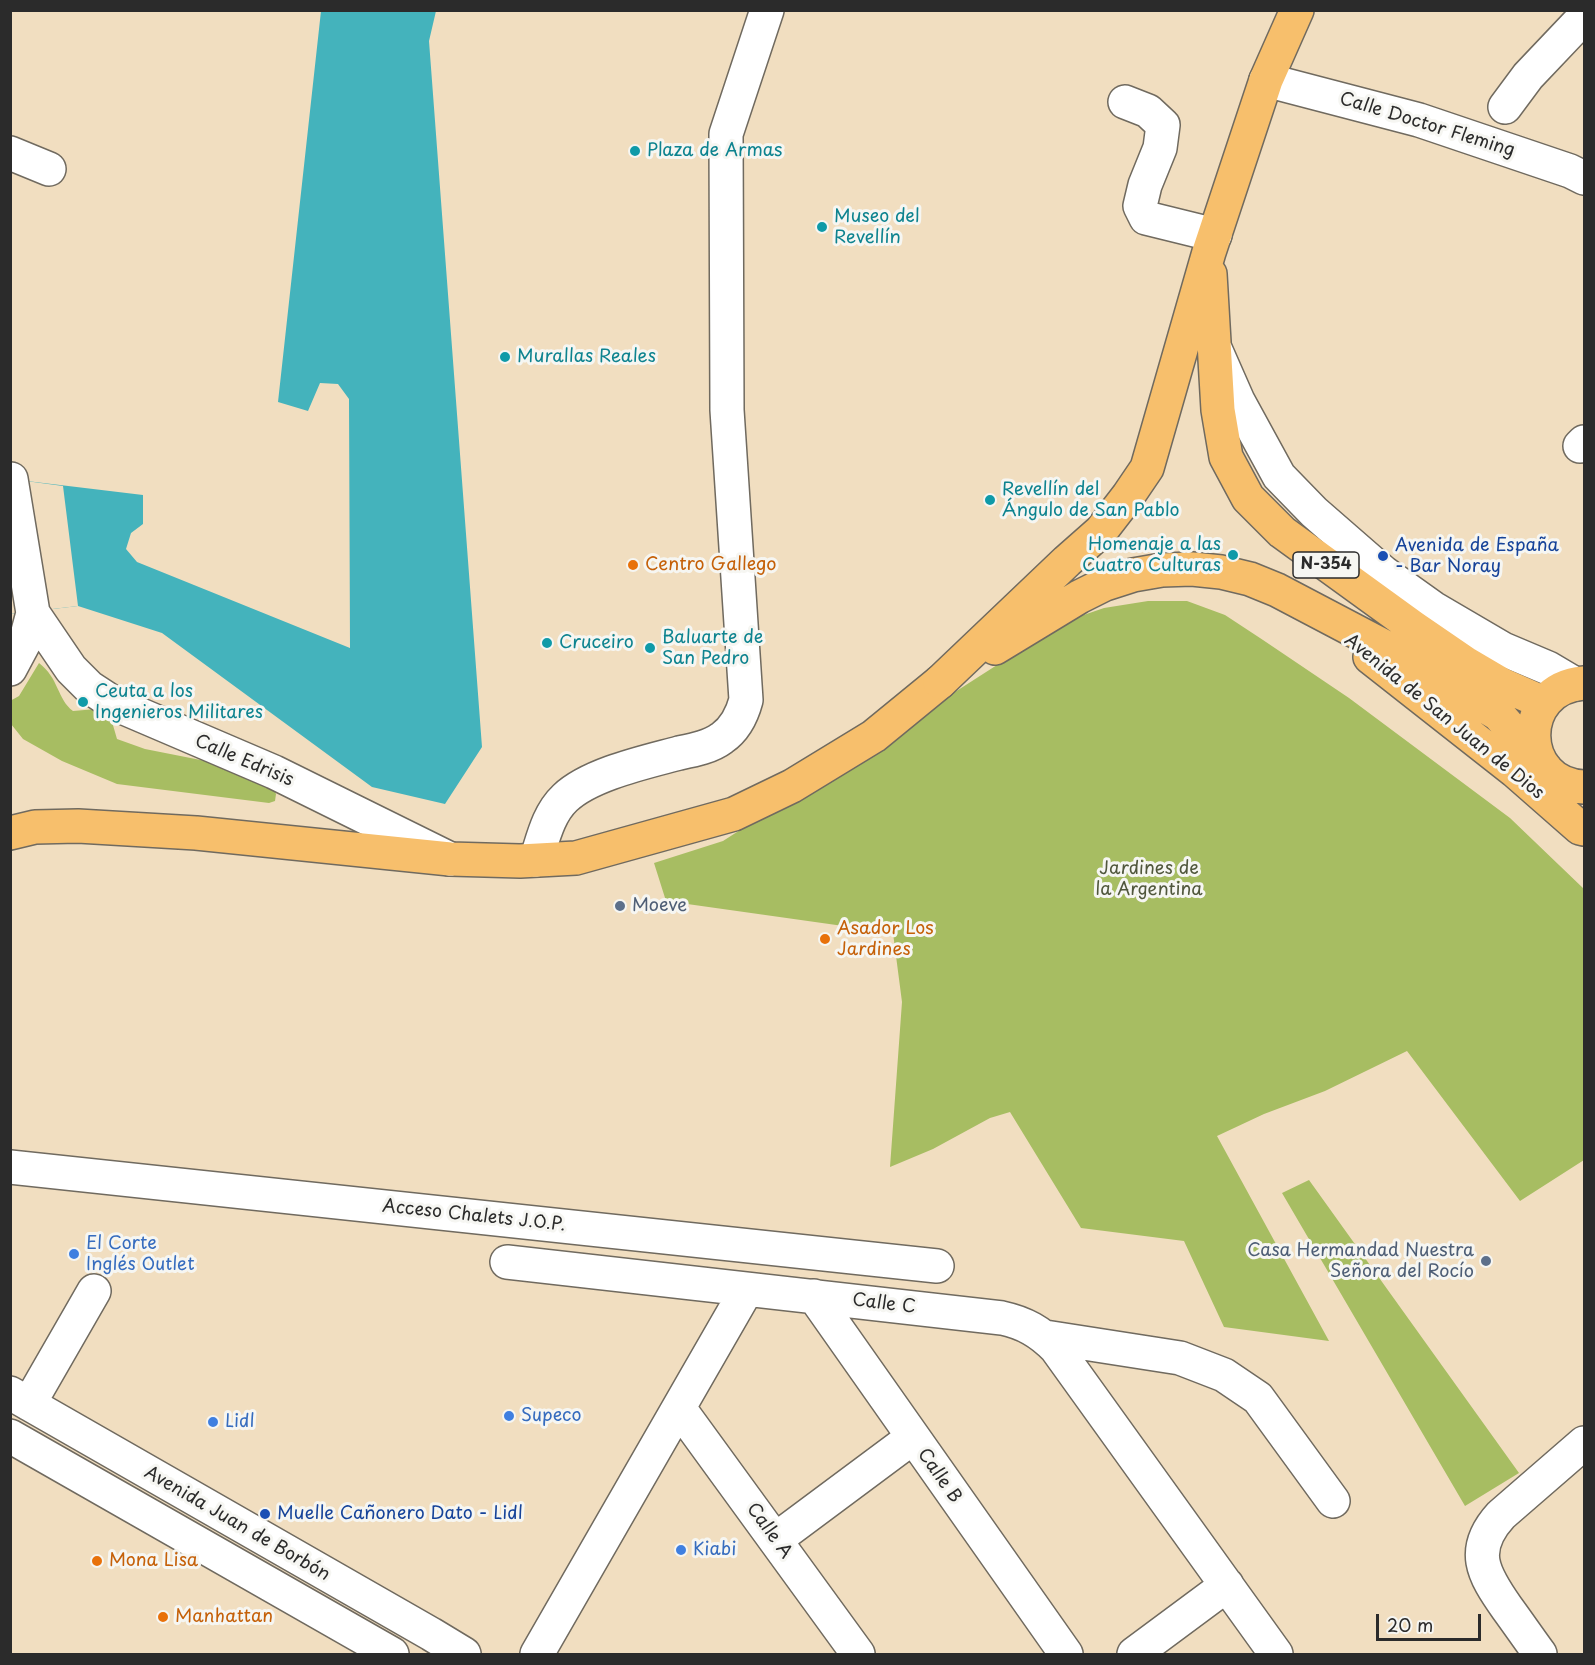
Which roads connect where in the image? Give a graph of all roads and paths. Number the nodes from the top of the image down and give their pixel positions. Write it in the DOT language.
graph roads {
  1 [pos="767,10"];
  2 [pos="1297,10"];
  3 [pos="1584,17"];
  4 [pos="1266,80"];
  5 [pos="1125,102"];
  6 [pos="1504,107"];
  7 [pos="10,153"];
  8 [pos="49,169"];
  9 [pos="1584,178"];
  10 [pos="1212,243"];
  11 [pos="1215,349"];
  12 [pos="10,479"];
  13 [pos="1302,604"];
  14 [pos="33,613"];
  15 [pos="10,669"];
  16 [pos="940,682"];
  17 [pos="1580,683"];
  18 [pos="1544,703"];
  19 [pos="1571,785"];
  20 [pos="1584,829"];
  21 [pos="10,833"];
  22 [pos="450,859"];
  23 [pos="536,860"];
  24 [pos="10,1167"];
  25 [pos="507,1262"];
  26 [pos="937,1266"];
  27 [pos="747,1289"];
  28 [pos="94,1291"];
  29 [pos="814,1296"];
  30 [pos="1045,1337"];
  31 [pos="20,1399"];
  32 [pos="679,1408"];
  33 [pos="10,1436"];
  34 [pos="912,1438"];
  35 [pos="1584,1443"];
  36 [pos="1333,1501"];
  37 [pos="775,1540"];
  38 [pos="1227,1585"];
  39 [pos="392,1654"];
  40 [pos="464,1654"];
  41 [pos="537,1654"];
  42 [pos="858,1654"];
  43 [pos="1066,1654"];
  44 [pos="1134,1654"];
  45 [pos="1276,1654"];
  46 [pos="1540,1654"];
  1 -- 23 [label="street"];
  2 -- 4 [label="main road"];
  3 -- 6 [label="street"];
  4 -- 9 [label="street, Calle Doctor Fleming"];
  4 -- 10 [label="main road"];
  5 -- 10 [label="street"];
  7 -- 8 [label="street"];
  10 -- 11 [label="main road, N-354"];
  10 -- 16 [label="main road, N-354"];
  11 -- 17 [label="street"];
  11 -- 18 [label="main road, N-354"];
  12 -- 14 [label="street, Calle Edrisis"];
  13 -- 16 [label="main road, Avenida de San Juan de Dios / N-354"];
  13 -- 19 [label="main road, Avenida de San Juan de Dios / N-354"];
  13 -- 20 [label="main road, Avenida de San Juan de Dios / N-354"];
  14 -- 15 [label="street, Calle Edrisis"];
  14 -- 22 [label="street, Calle Edrisis"];
  16 -- 23 [label="main road, N-354"];
  17 -- 18 [label="main road"];
  18 -- 19 [label="main road, N-354"];
  21 -- 22 [label="main road, N-354"];
  22 -- 23 [label="main road, N-354"];
  24 -- 26 [label="street, Acceso Chalets J.O.P."];
  25 -- 27 [label="street, Calle C"];
  27 -- 29 [label="street, Calle C"];
  27 -- 32 [label="street"];
  28 -- 31 [label="street"];
  29 -- 30 [label="street, Calle C"];
  29 -- 34 [label="street, Calle B"];
  30 -- 36 [label="street"];
  30 -- 38 [label="street, Calle C"];
  31 -- 40 [label="street, Avenida Juan de Borbón"];
  32 -- 37 [label="street, Calle A"];
  32 -- 41 [label="street"];
  33 -- 39 [label="street, Avenida Juan de Borbón"];
  34 -- 37 [label="street"];
  34 -- 43 [label="street, Calle B"];
  35 -- 46 [label="street"];
  37 -- 42 [label="street, Calle A"];
  38 -- 44 [label="street"];
  38 -- 45 [label="street, Calle C"];
}
